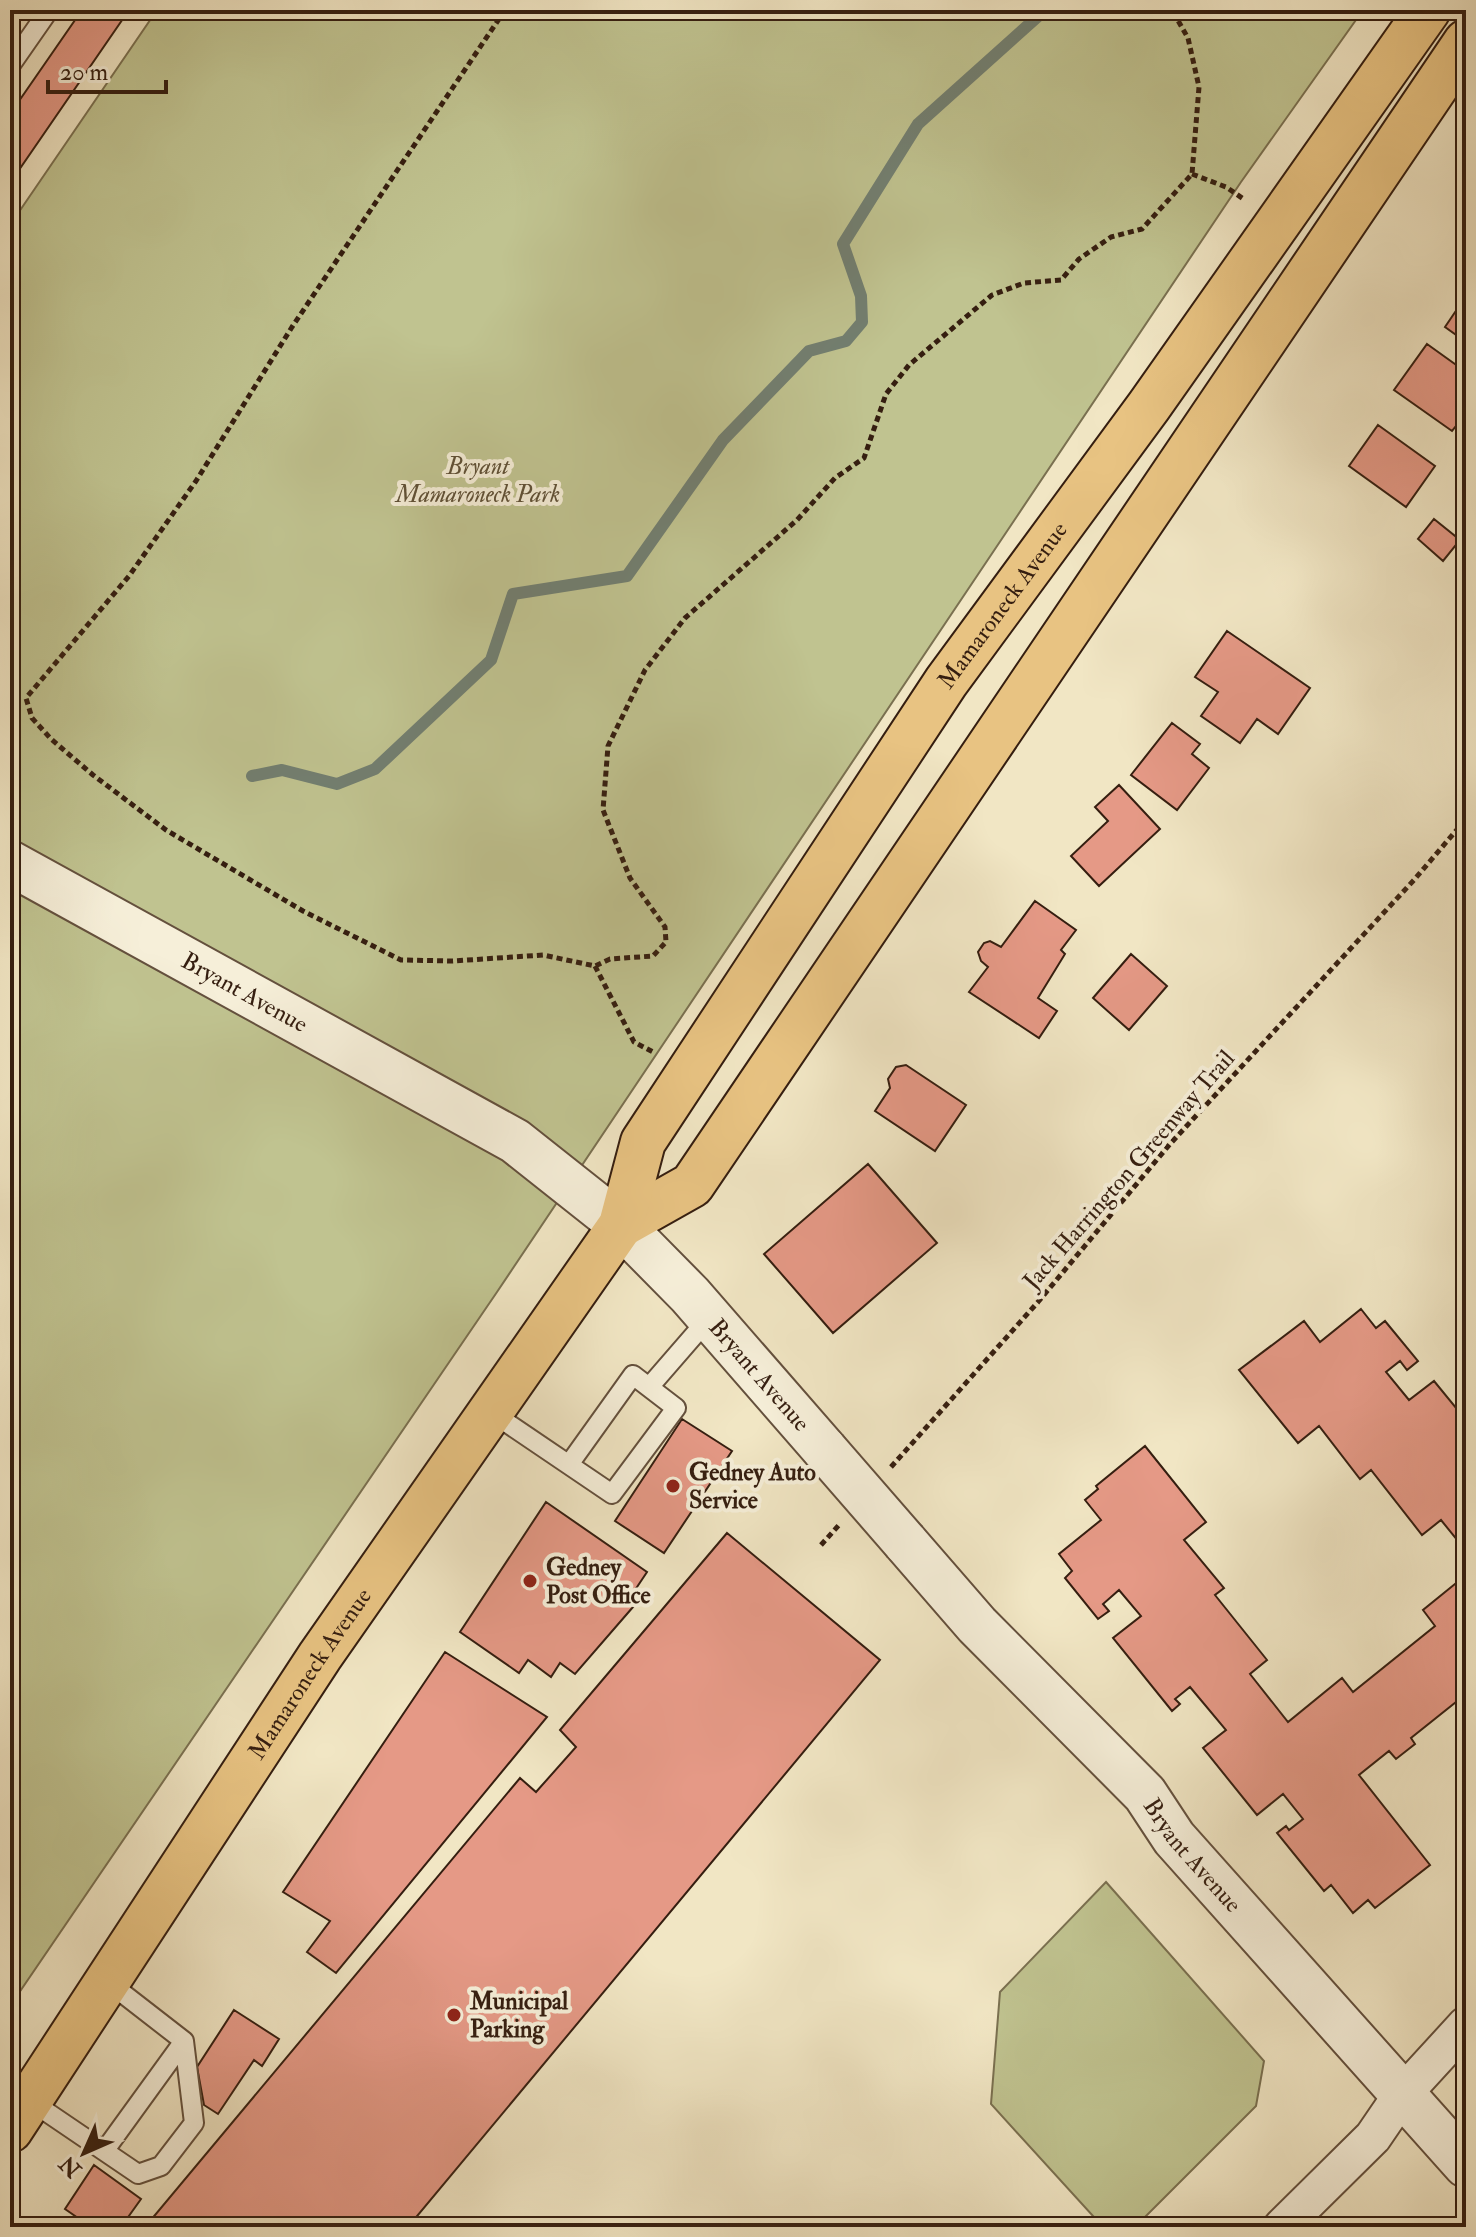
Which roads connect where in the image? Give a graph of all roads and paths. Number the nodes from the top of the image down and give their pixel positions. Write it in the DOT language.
graph roads {
  1 [pos="49,10"];
  2 [pos="505,10"];
  3 [pos="1172,10"];
  4 [pos="1428,10"];
  5 [pos="1466,42"];
  6 [pos="10,66"];
  7 [pos="1192,174"];
  8 [pos="1278,223"];
  9 [pos="1466,819"];
  10 [pos="10,863"];
  11 [pos="595,966"];
  12 [pos="689,1071"];
  13 [pos="621,1225"];
  14 [pos="710,1317"];
  15 [pos="650,1386"];
  16 [pos="491,1412"];
  17 [pos="570,1463"];
  18 [pos="883,1475"];
  19 [pos="842,1522"];
  20 [pos="821,1545"];
  21 [pos="108,1982"];
  22 [pos="1466,2025"];
  23 [pos="184,2041"];
  24 [pos="1401,2096"];
  25 [pos="20,2115"];
  26 [pos="105,2150"];
  27 [pos="1466,2165"];
  28 [pos="1282,2227"];
  1 -- 6 [label="lane"];
  2 -- 11 [label="path"];
  3 -- 7 [label="path"];
  4 -- 8 [label="main road, Mamaroneck Avenue"];
  5 -- 13 [label="main road, Mamaroneck Avenue"];
  7 -- 8 [label="path"];
  7 -- 11 [label="path"];
  8 -- 12 [label="main road, Mamaroneck Avenue"];
  9 -- 18 [label="path, Jack Harrington Greenway Trail"];
  10 -- 13 [label="street, Bryant Avenue"];
  11 -- 12 [label="path"];
  12 -- 13 [label="main road, Mamaroneck Avenue"];
  13 -- 14 [label="street, Bryant Avenue"];
  13 -- 16 [label="main road, Mamaroneck Avenue"];
  14 -- 15 [label="lane"];
  14 -- 24 [label="street, Bryant Avenue, bridge"];
  15 -- 17 [label="lane"];
  15 -- 17 [label="lane"];
  16 -- 17 [label="lane"];
  16 -- 21 [label="main road, Mamaroneck Avenue"];
  19 -- 20 [label="path"];
  21 -- 23 [label="lane"];
  21 -- 25 [label="main road, Mamaroneck Avenue"];
  22 -- 24 [label="street"];
  23 -- 26 [label="lane"];
  23 -- 26 [label="lane"];
  24 -- 27 [label="street, Bryant Avenue"];
  24 -- 28 [label="street"];
  25 -- 26 [label="lane"];
}
